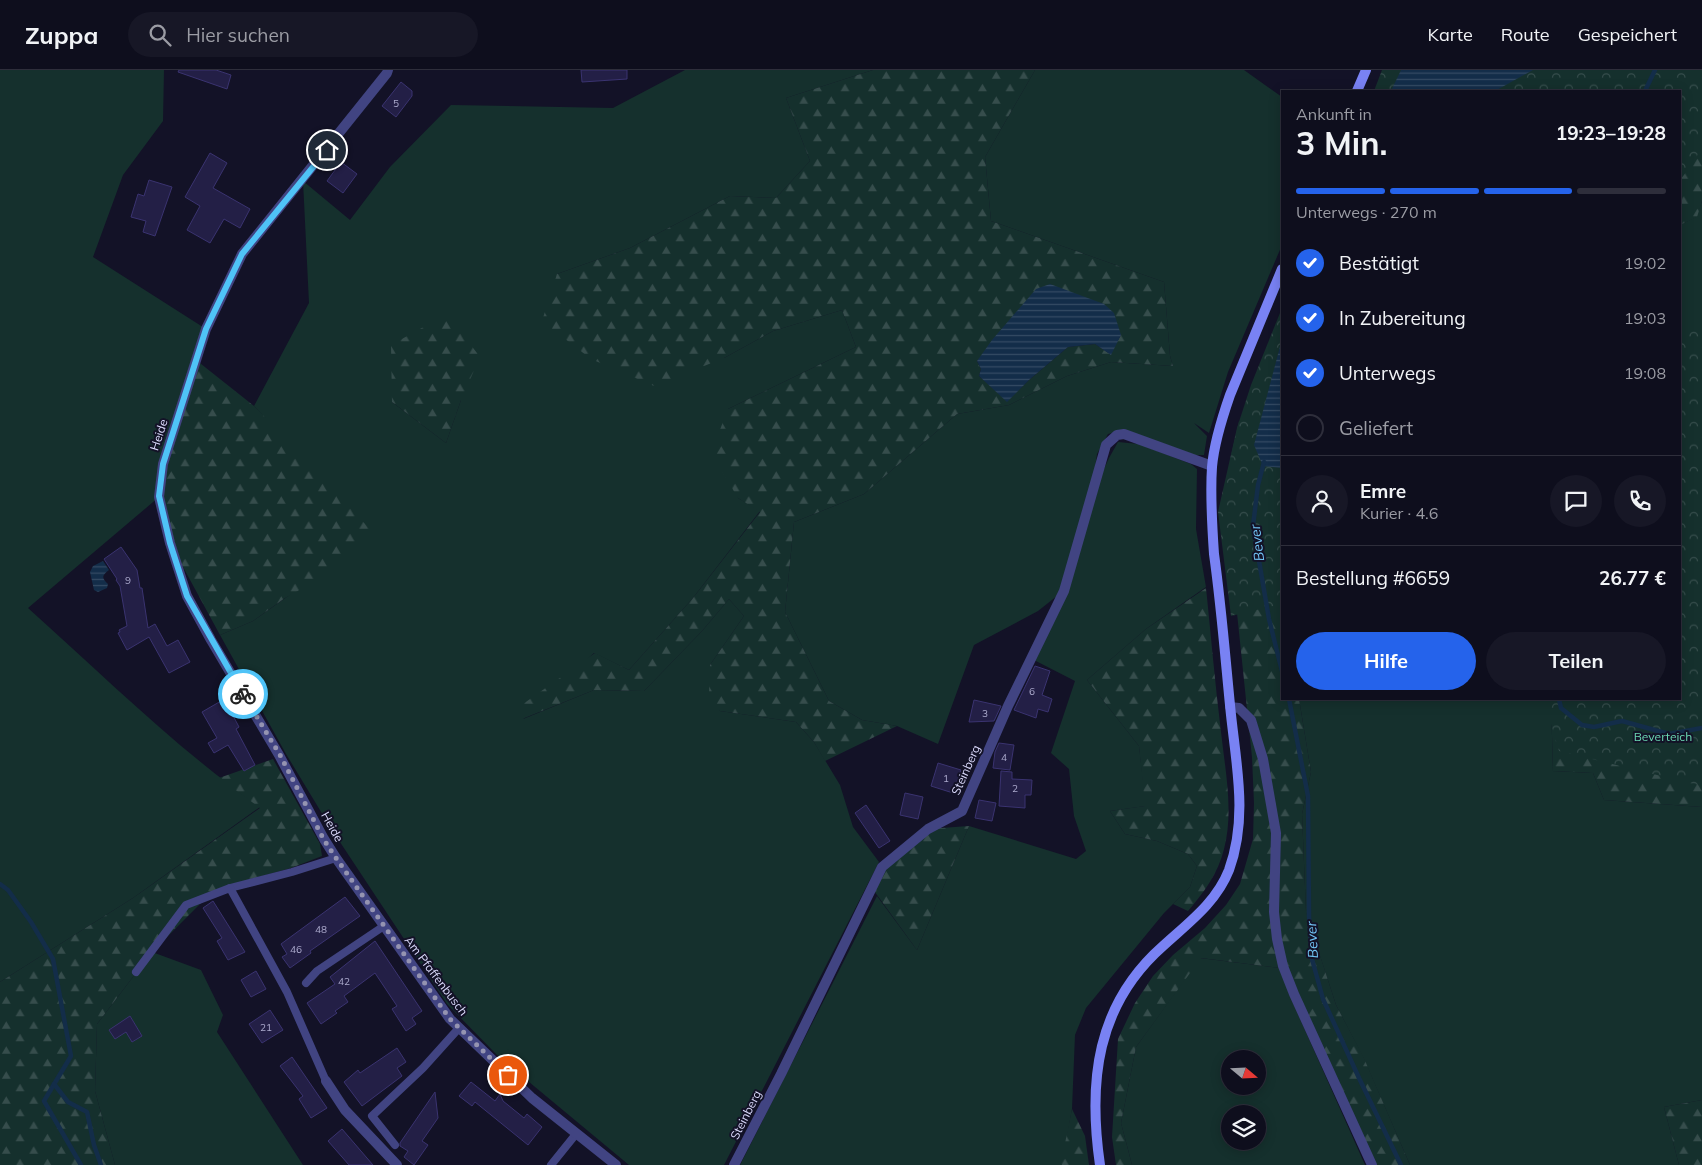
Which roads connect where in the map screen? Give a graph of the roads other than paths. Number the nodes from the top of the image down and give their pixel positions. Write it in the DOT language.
graph roads {
  1 [pos="388,70"];
  2 [pos="1366,70"];
  3 [pos="1357,90"];
  4 [pos="1281,271"];
  5 [pos="1212,466"];
  6 [pos="1230,707"];
  7 [pos="336,858"];
  8 [pos="230,888"];
  9 [pos="384,926"];
  10 [pos="136,972"];
  11 [pos="306,983"];
  12 [pos="460,1028"];
  13 [pos="326,1081"];
  14 [pos="576,1134"];
  15 [pos="395,1145"];
  16 [pos="397,1165"];
  17 [pos="551,1165"];
  18 [pos="616,1165"];
  19 [pos="734,1165"];
  20 [pos="1100,1165"];
  21 [pos="1372,1165"];
  1 -- 7 [label="street, Heide"];
  2 -- 3 [label="street"];
  4 -- 5 [label="street"];
  5 -- 6 [label="street"];
  5 -- 19 [label="street, Steinberg"];
  6 -- 20 [label="street"];
  6 -- 21 [label="street"];
  7 -- 8 [label="lane"];
  7 -- 9 [label="street, Am Pfaffenbusch"];
  8 -- 10 [label="lane"];
  8 -- 13 [label="lane"];
  9 -- 11 [label="lane"];
  9 -- 12 [label="street, Am Pfaffenbusch"];
  12 -- 14 [label="street, Am Pfaffenbusch"];
  12 -- 15 [label="lane"];
  13 -- 16 [label="street"];
  14 -- 17 [label="lane"];
  14 -- 18 [label="street, Am Pfaffenbusch"];
}
